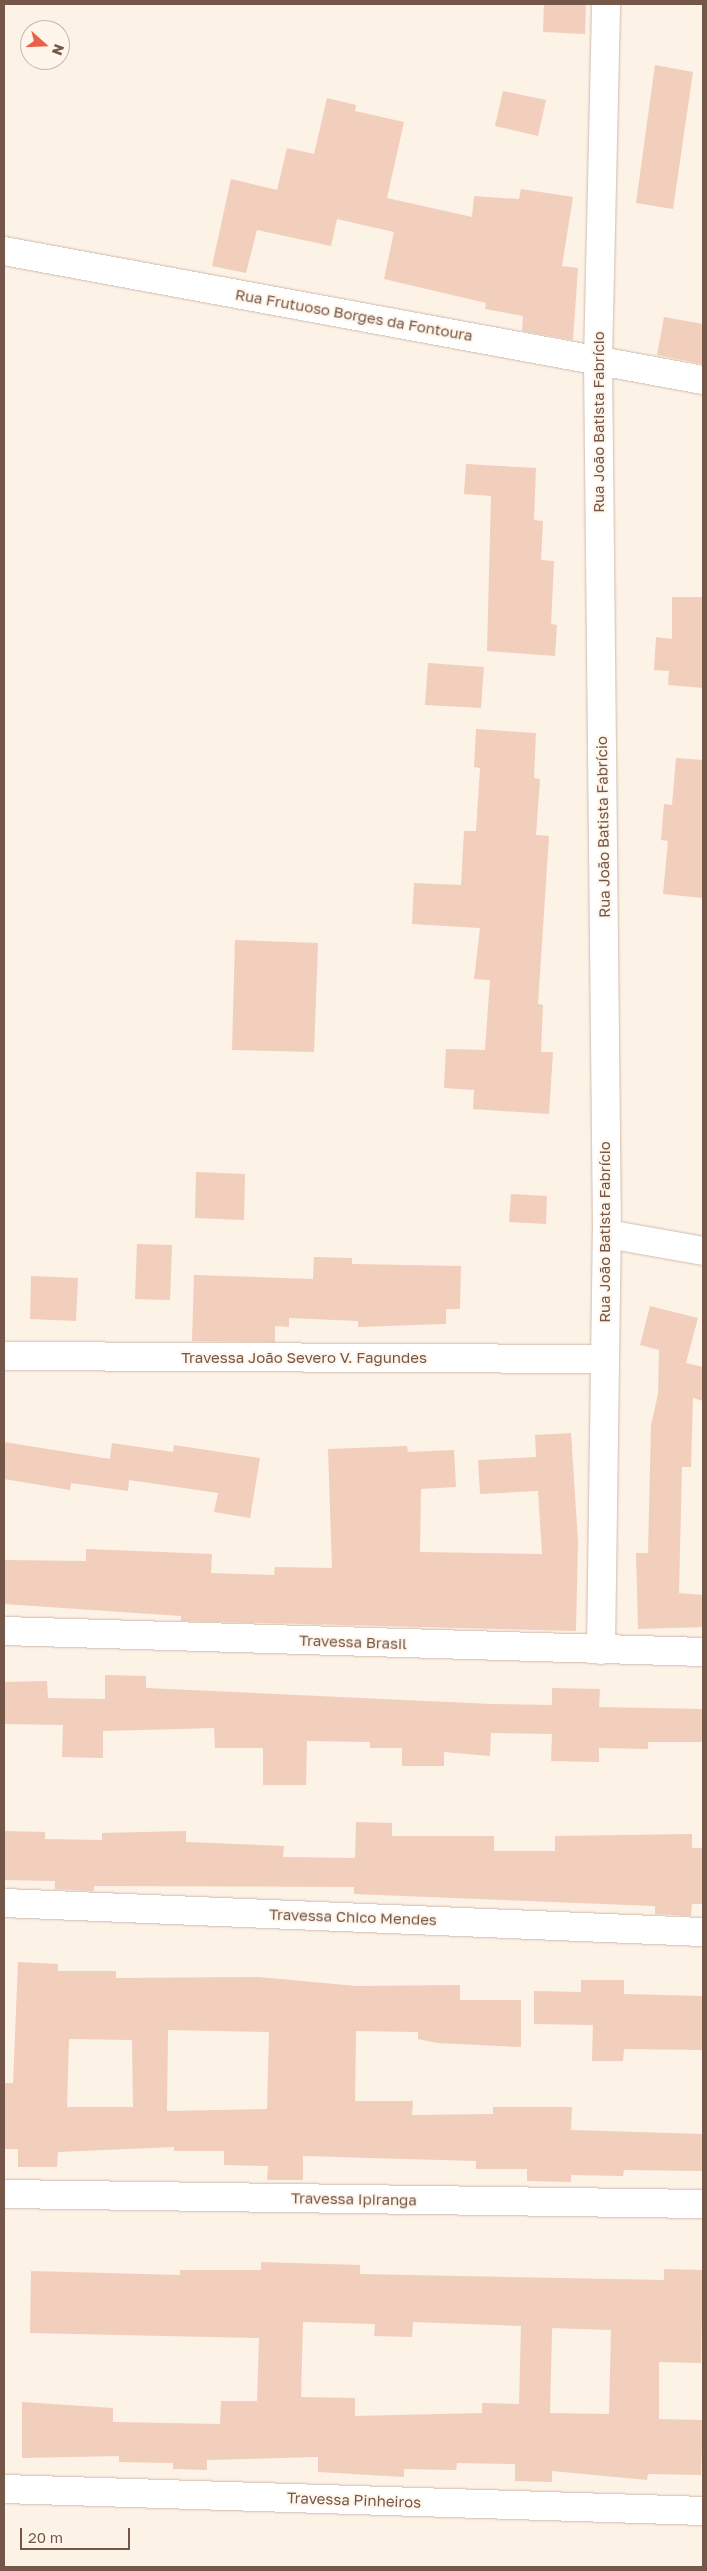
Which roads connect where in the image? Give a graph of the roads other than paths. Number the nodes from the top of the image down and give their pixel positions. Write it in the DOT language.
graph roads {
  1 [pos="606,4"];
  2 [pos="4,251"];
  3 [pos="598,360"];
  4 [pos="703,380"];
  5 [pos="607,1234"];
  6 [pos="703,1251"];
  7 [pos="4,1356"];
  8 [pos="604,1359"];
  9 [pos="4,1631"];
  10 [pos="602,1650"];
  11 [pos="703,1652"];
  12 [pos="4,1903"];
  13 [pos="703,1932"];
  14 [pos="4,2194"];
  15 [pos="703,2204"];
  16 [pos="4,2488"];
  17 [pos="703,2511"];
  1 -- 3 [label="street, Rua João Batista Fabrício"];
  2 -- 3 [label="street, Rua Frutuoso Borges da Fontoura"];
  3 -- 4 [label="street, Rua Frutuoso Borges da Fontoura"];
  3 -- 5 [label="street, Rua João Batista Fabrício"];
  5 -- 6 [label="street"];
  5 -- 8 [label="street, Rua João Batista Fabrício"];
  7 -- 8 [label="street, Travessa João Severo V. Fagundes"];
  8 -- 10 [label="street, Rua João Batista Fabrício"];
  9 -- 10 [label="street, Travessa Brasil"];
  10 -- 11 [label="street, Travessa Brasil"];
  12 -- 13 [label="street, Travessa Chico Mendes"];
  14 -- 15 [label="street, Travessa Ipiranga"];
  16 -- 17 [label="street, Travessa Pinheiros"];
}
